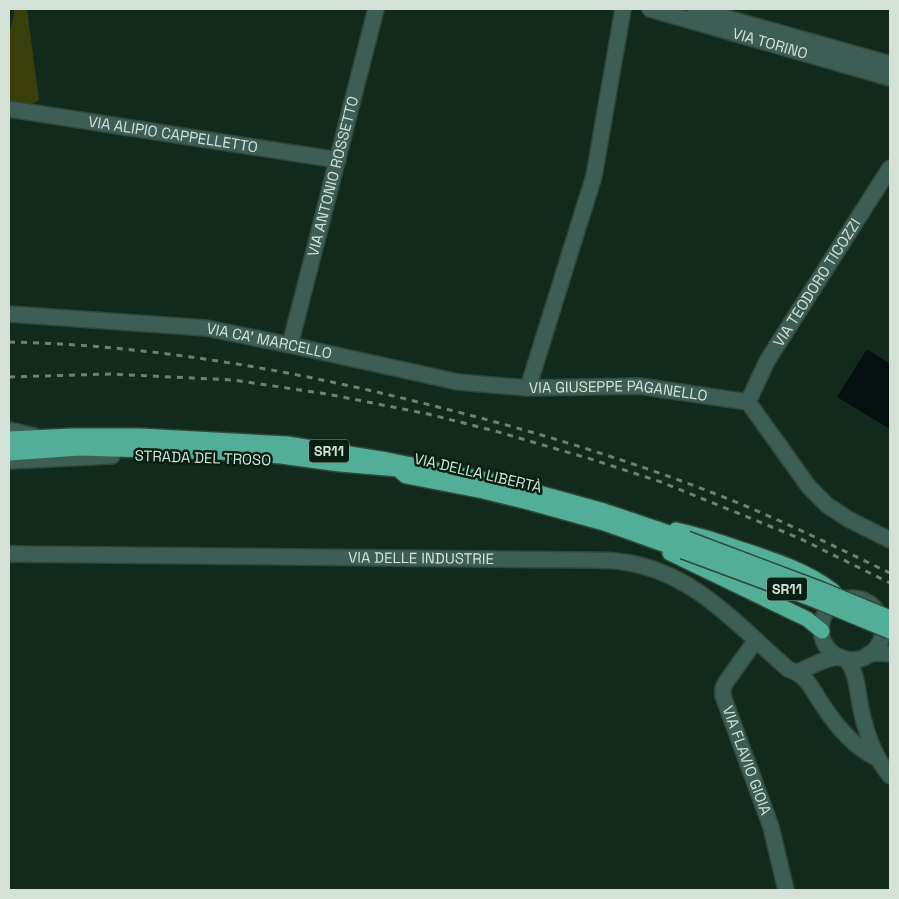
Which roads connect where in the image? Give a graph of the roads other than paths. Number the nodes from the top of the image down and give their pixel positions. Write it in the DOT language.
graph roads {
  1 [pos="376,9"];
  2 [pos="623,9"];
  3 [pos="650,9"];
  4 [pos="695,9"];
  5 [pos="890,64"];
  6 [pos="890,78"];
  7 [pos="9,109"];
  8 [pos="338,160"];
  9 [pos="890,168"];
  10 [pos="9,314"];
  11 [pos="290,344"];
  12 [pos="528,388"];
  13 [pos="748,402"];
  14 [pos="9,430"];
  15 [pos="42,437"];
  16 [pos="9,439"];
  17 [pos="9,453"];
  18 [pos="9,461"];
  19 [pos="398,469"];
  20 [pos="637,528"];
  21 [pos="890,540"];
  22 [pos="685,545"];
  23 [pos="9,554"];
  24 [pos="850,598"];
  25 [pos="885,616"];
  26 [pos="886,632"];
  27 [pos="824,638"];
  28 [pos="756,640"];
  29 [pos="890,648"];
  30 [pos="890,654"];
  31 [pos="867,656"];
  32 [pos="842,658"];
  33 [pos="820,662"];
  34 [pos="797,672"];
  35 [pos="855,678"];
  36 [pos="877,758"];
  37 [pos="890,776"];
  38 [pos="786,890"];
  1 -- 8 [label="street, VIA ANTONIO ROSSETTO"];
  2 -- 12 [label="street, VIA GIUSEPPE PAGANELLO"];
  3 -- 6 [label="street, VIA TORINO"];
  4 -- 5 [label="street, VIA TORINO"];
  7 -- 8 [label="street, VIA ALIPIO CAPPELLETTO"];
  8 -- 11 [label="street, VIA ANTONIO ROSSETTO"];
  9 -- 13 [label="street, VIA TEODORO TICOZZI"];
  10 -- 11 [label="street, VIA CA' MARCELLO"];
  11 -- 12 [label="street, VIA CA' MARCELLO"];
  12 -- 13 [label="street, VIA GIUSEPPE PAGANELLO"];
  13 -- 21 [label="street"];
  14 -- 15 [label="street"];
  15 -- 16 [label="highway, VIA DELLA LIBERTÀ / SR11"];
  15 -- 20 [label="highway, VIA DELLA LIBERTÀ / SR11"];
  17 -- 19 [label="highway, VIA DELLA LIBERTÀ / SR11"];
  18 -- 19 [label="street, STRADA DEL TROSO"];
  19 -- 20 [label="highway, VIA DELLA LIBERTÀ / SR11"];
  20 -- 22 [label="highway, VIA DELLA LIBERTÀ / SR11"];
  20 -- 24 [label="highway"];
  20 -- 27 [label="highway"];
  22 -- 25 [label="highway, VIA DELLA LIBERTÀ / SR11, bridge"];
  22 -- 26 [label="highway, VIA DELLA LIBERTÀ / SR11, bridge"];
  23 -- 28 [label="street, VIA DELLE INDUSTRIE"];
  24 -- 25 [label="street"];
  24 -- 27 [label="street"];
  25 -- 26 [label="street"];
  26 -- 29 [label="street"];
  26 -- 31 [label="street"];
  27 -- 32 [label="street, VIA DELLE INDUSTRIE"];
  27 -- 33 [label="street"];
  28 -- 34 [label="street, VIA DELLE INDUSTRIE"];
  28 -- 38 [label="street, VIA FLAVIO GIOIA"];
  30 -- 31 [label="street"];
  31 -- 32 [label="street"];
  31 -- 35 [label="street"];
  32 -- 33 [label="street"];
  32 -- 35 [label="street, VIA DELLE INDUSTRIE"];
  33 -- 34 [label="street"];
  34 -- 36 [label="street, VIA DELLE INDUSTRIE"];
  35 -- 36 [label="street, VIA DELLE INDUSTRIE"];
  36 -- 37 [label="street, VIA DELLE INDUSTRIE"];
}
